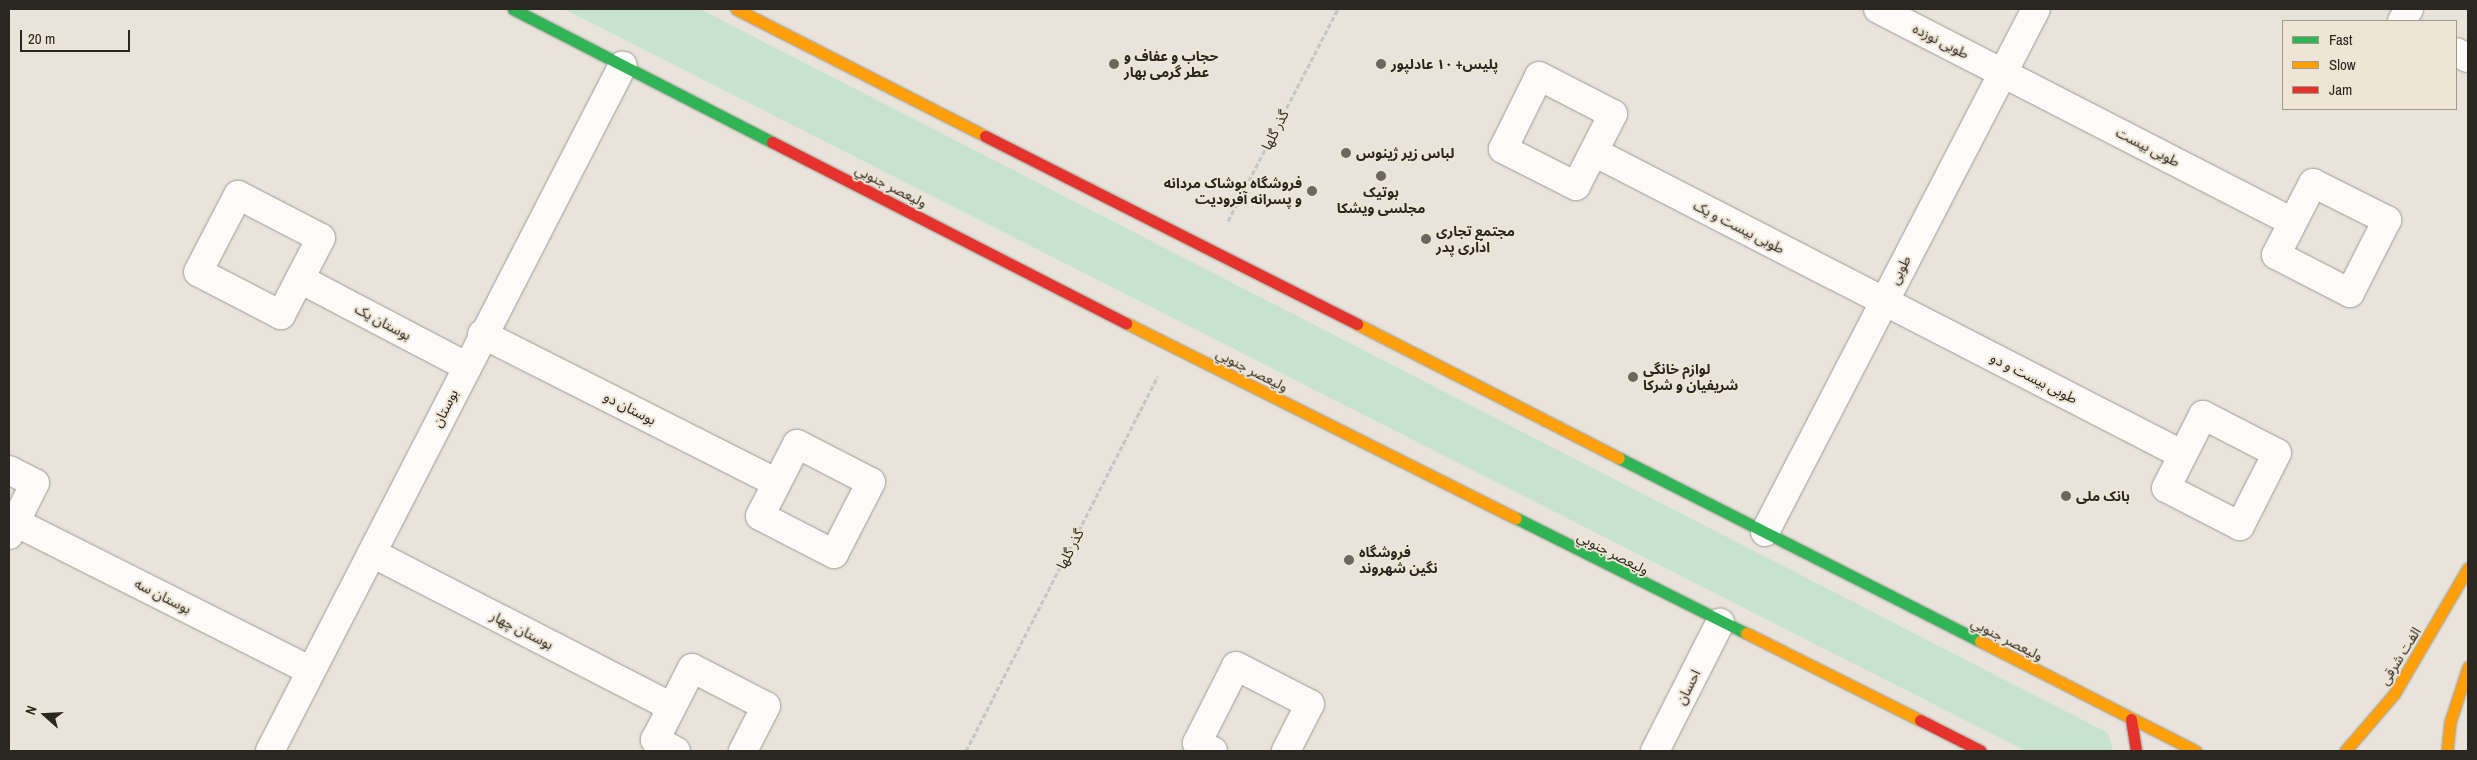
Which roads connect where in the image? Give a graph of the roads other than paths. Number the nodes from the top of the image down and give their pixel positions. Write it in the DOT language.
graph roads {
  1 [pos="513,9"];
  2 [pos="736,9"];
  3 [pos="1878,9"];
  4 [pos="2036,9"];
  5 [pos="623,65"];
  6 [pos="2003,72"];
  7 [pos="1594,152"];
  8 [pos="2293,222"];
  9 [pos="300,279"];
  10 [pos="1884,301"];
  11 [pos="482,334"];
  12 [pos="466,366"];
  13 [pos="2183,455"];
  14 [pos="9,470"];
  15 [pos="777,483"];
  16 [pos="12,528"];
  17 [pos="1765,532"];
  18 [pos="372,553"];
  19 [pos="2468,568"];
  20 [pos="1720,623"];
  21 [pos="2468,667"];
  22 [pos="311,671"];
  23 [pos="672,707"];
  24 [pos="2131,719"];
  25 [pos="1290,750"];
  26 [pos="270,751"];
  27 [pos="676,751"];
  28 [pos="743,751"];
  29 [pos="1214,751"];
  30 [pos="1655,751"];
  31 [pos="1981,751"];
  32 [pos="2136,751"];
  33 [pos="2196,751"];
  34 [pos="2345,751"];
  35 [pos="2447,751"];
  1 -- 5 [label="main road, وليعصر جنوبي"];
  2 -- 17 [label="main road, وليعصر جنوبي"];
  3 -- 6 [label="street, طوبی نوزده"];
  4 -- 6 [label="street, طوبی"];
  5 -- 11 [label="street, بوستان"];
  5 -- 20 [label="main road, وليعصر جنوبي"];
  6 -- 8 [label="street, طوبی بیست"];
  6 -- 10 [label="street, طوبی"];
  7 -- 10 [label="street, طوبی بیست و یک"];
  9 -- 9 [label="street"];
  9 -- 12 [label="street, بوستان یک"];
  10 -- 13 [label="street, طوبی بیست و دو"];
  10 -- 17 [label="street, طوبی"];
  11 -- 12 [label="street, بوستان"];
  11 -- 15 [label="street, بوستان دو"];
  12 -- 18 [label="street, بوستان"];
  14 -- 16 [label="street"];
  16 -- 22 [label="street, بوستان سه"];
  17 -- 24 [label="main road, وليعصر جنوبي"];
  18 -- 22 [label="street, بوستان"];
  18 -- 23 [label="street, بوستان چهار"];
  19 -- 34 [label="main road, الفت شرقی"];
  20 -- 30 [label="street, احسان"];
  20 -- 31 [label="main road, وليعصر جنوبي"];
  21 -- 35 [label="main road"];
  22 -- 26 [label="street, بوستان"];
  23 -- 27 [label="street"];
  23 -- 28 [label="street"];
  24 -- 32 [label="main road"];
  24 -- 33 [label="main road, وليعصر جنوبي"];
  25 -- 29 [label="street"];
}
